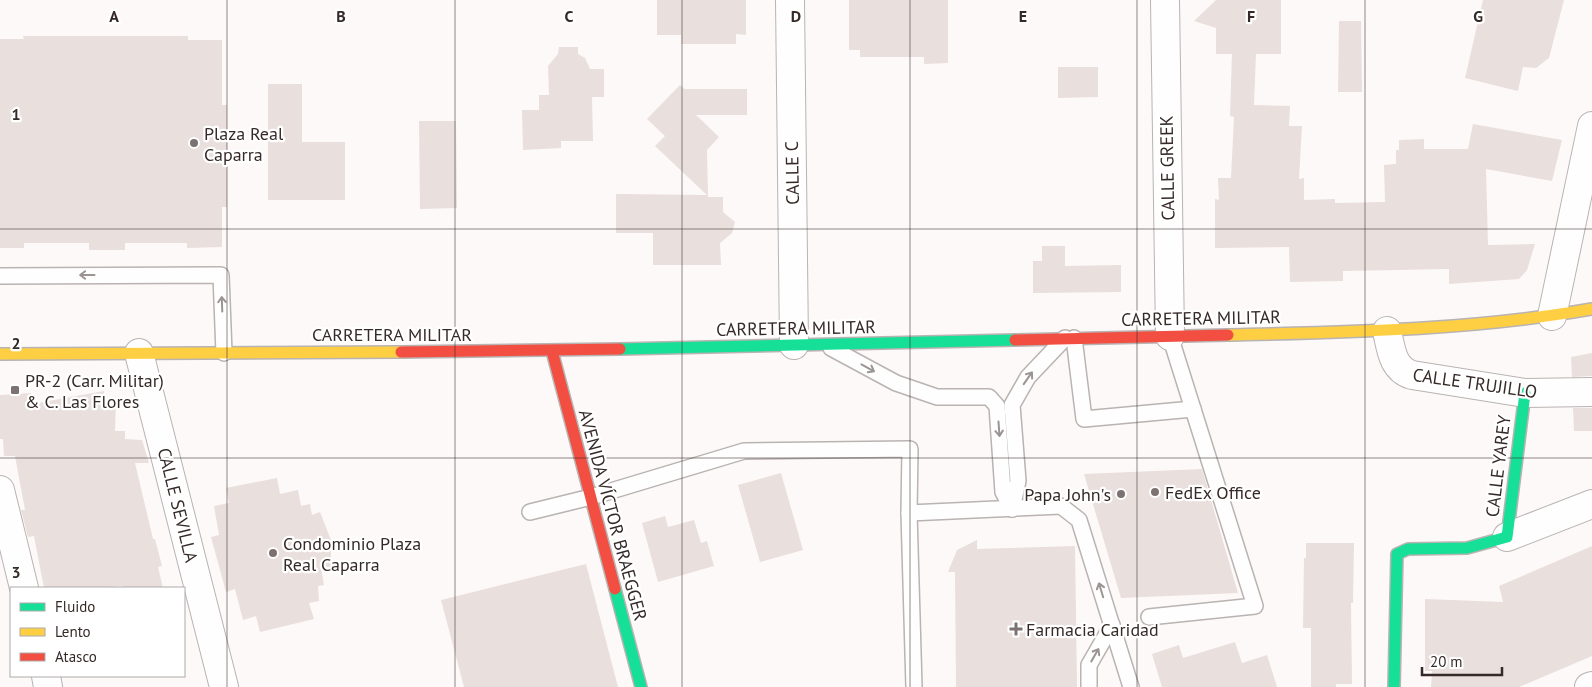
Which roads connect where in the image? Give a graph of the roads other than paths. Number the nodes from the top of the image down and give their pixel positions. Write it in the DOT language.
graph roads {
  1 [pos="790,0"];
  2 [pos="1165,0"];
  3 [pos="1592,126"];
  4 [pos="0,276"];
  5 [pos="1592,309"];
  6 [pos="1552,316"];
  7 [pos="1386,331"];
  8 [pos="1170,336"];
  9 [pos="1069,338"];
  10 [pos="826,344"];
  11 [pos="794,345"];
  12 [pos="552,351"];
  13 [pos="224,352"];
  14 [pos="139,353"];
  15 [pos="0,354"];
  16 [pos="1592,392"];
  17 [pos="1525,393"];
  18 [pos="1193,409"];
  19 [pos="0,490"];
  20 [pos="591,497"];
  21 [pos="1592,504"];
  22 [pos="1012,509"];
  23 [pos="530,512"];
  24 [pos="909,513"];
  25 [pos="1507,537"];
  26 [pos="24,587"];
  27 [pos="1149,617"];
  28 [pos="1112,625"];
  29 [pos="224,687"];
  30 [pos="641,687"];
  31 [pos="914,687"];
  32 [pos="1089,687"];
  33 [pos="1131,687"];
  34 [pos="1394,687"];
  1 -- 11 [label="street, CALLE C"];
  2 -- 8 [label="street, CALLE GREEK"];
  3 -- 6 [label="street"];
  13 -- 4 [label="lane, one-way"];
  5 -- 6 [label="main road, CARRETERA MILITAR"];
  6 -- 7 [label="main road, CARRETERA MILITAR"];
  7 -- 8 [label="main road, CARRETERA MILITAR"];
  7 -- 17 [label="street, CALLE TRUJILLO"];
  8 -- 9 [label="main road, CARRETERA MILITAR"];
  8 -- 18 [label="lane"];
  9 -- 10 [label="main road, CARRETERA MILITAR"];
  9 -- 18 [label="lane"];
  22 -- 9 [label="lane, one-way"];
  10 -- 11 [label="main road, CARRETERA MILITAR"];
  10 -- 22 [label="lane, one-way"];
  11 -- 12 [label="main road, CARRETERA MILITAR"];
  12 -- 13 [label="main road, CARRETERA MILITAR"];
  12 -- 20 [label="main road, AVENIDA VÍCTOR BRAEGGER"];
  13 -- 14 [label="main road, CARRETERA MILITAR"];
  14 -- 15 [label="main road, CARRETERA MILITAR"];
  14 -- 29 [label="street, CALLE SEVILLA"];
  16 -- 17 [label="street, CALLE TRUJILLO"];
  17 -- 25 [label="main road, CALLE YAREY"];
  18 -- 27 [label="lane"];
  19 -- 26 [label="street"];
  20 -- 23 [label="lane"];
  20 -- 24 [label="lane"];
  20 -- 30 [label="main road, AVENIDA VÍCTOR BRAEGGER"];
  21 -- 25 [label="street"];
  22 -- 24 [label="lane"];
  28 -- 22 [label="lane, one-way"];
  24 -- 31 [label="lane"];
  25 -- 34 [label="main road, CALLE YAREY"];
  32 -- 28 [label="lane, one-way"];
  28 -- 33 [label="lane"];
}
